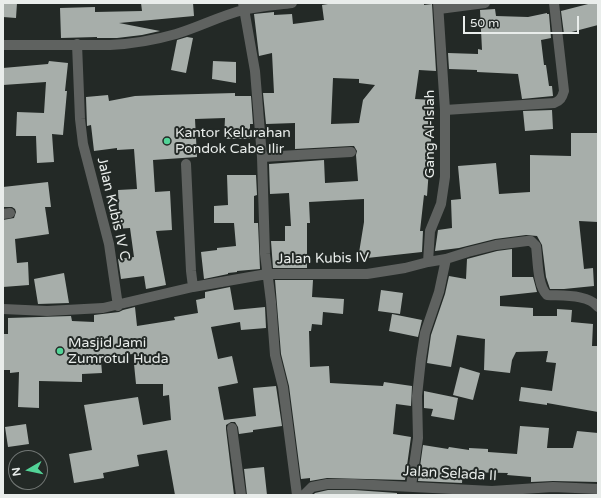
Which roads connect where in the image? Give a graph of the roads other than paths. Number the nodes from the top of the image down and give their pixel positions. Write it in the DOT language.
graph roads {
  1 [pos="292,3"];
  2 [pos="485,3"];
  3 [pos="554,3"];
  4 [pos="244,6"];
  5 [pos="439,6"];
  6 [pos="78,44"];
  7 [pos="3,45"];
  8 [pos="445,110"];
  9 [pos="351,152"];
  10 [pos="262,158"];
  11 [pos="186,164"];
  12 [pos="446,259"];
  13 [pos="428,262"];
  14 [pos="267,274"];
  15 [pos="193,287"];
  16 [pos="118,306"];
  17 [pos="598,307"];
  18 [pos="3,310"];
  19 [pos="232,428"];
  20 [pos="411,486"];
  21 [pos="598,489"];
  22 [pos="553,491"];
  23 [pos="448,492"];
  24 [pos="492,493"];
  25 [pos="241,495"];
  26 [pos="297,495"];
  27 [pos="304,495"];
  1 -- 4 [label="street"];
  2 -- 5 [label="street"];
  3 -- 8 [label="street"];
  4 -- 6 [label="street"];
  4 -- 10 [label="street"];
  5 -- 8 [label="street, Gang Al-Islah"];
  6 -- 7 [label="street"];
  6 -- 16 [label="street, Jalan Kubis IV C"];
  8 -- 13 [label="street, Gang Al-Islah"];
  9 -- 10 [label="street"];
  10 -- 14 [label="street"];
  11 -- 15 [label="street"];
  12 -- 13 [label="street, Jalan Kubis IV"];
  12 -- 17 [label="street, Jalan Kubis IV"];
  12 -- 20 [label="street"];
  13 -- 14 [label="street, Jalan Kubis IV"];
  14 -- 15 [label="street, Jalan Kubis IV"];
  14 -- 26 [label="street"];
  15 -- 16 [label="street, Jalan Kubis IV"];
  16 -- 18 [label="street, Jalan Kubis IV"];
  19 -- 25 [label="street"];
  20 -- 23 [label="street, Jalan Selada II"];
  20 -- 27 [label="street, Jalan Selada II"];
  21 -- 22 [label="street, Jalan Selada II"];
  22 -- 24 [label="street, Jalan Selada II"];
  23 -- 24 [label="street, Jalan Selada II"];
}
